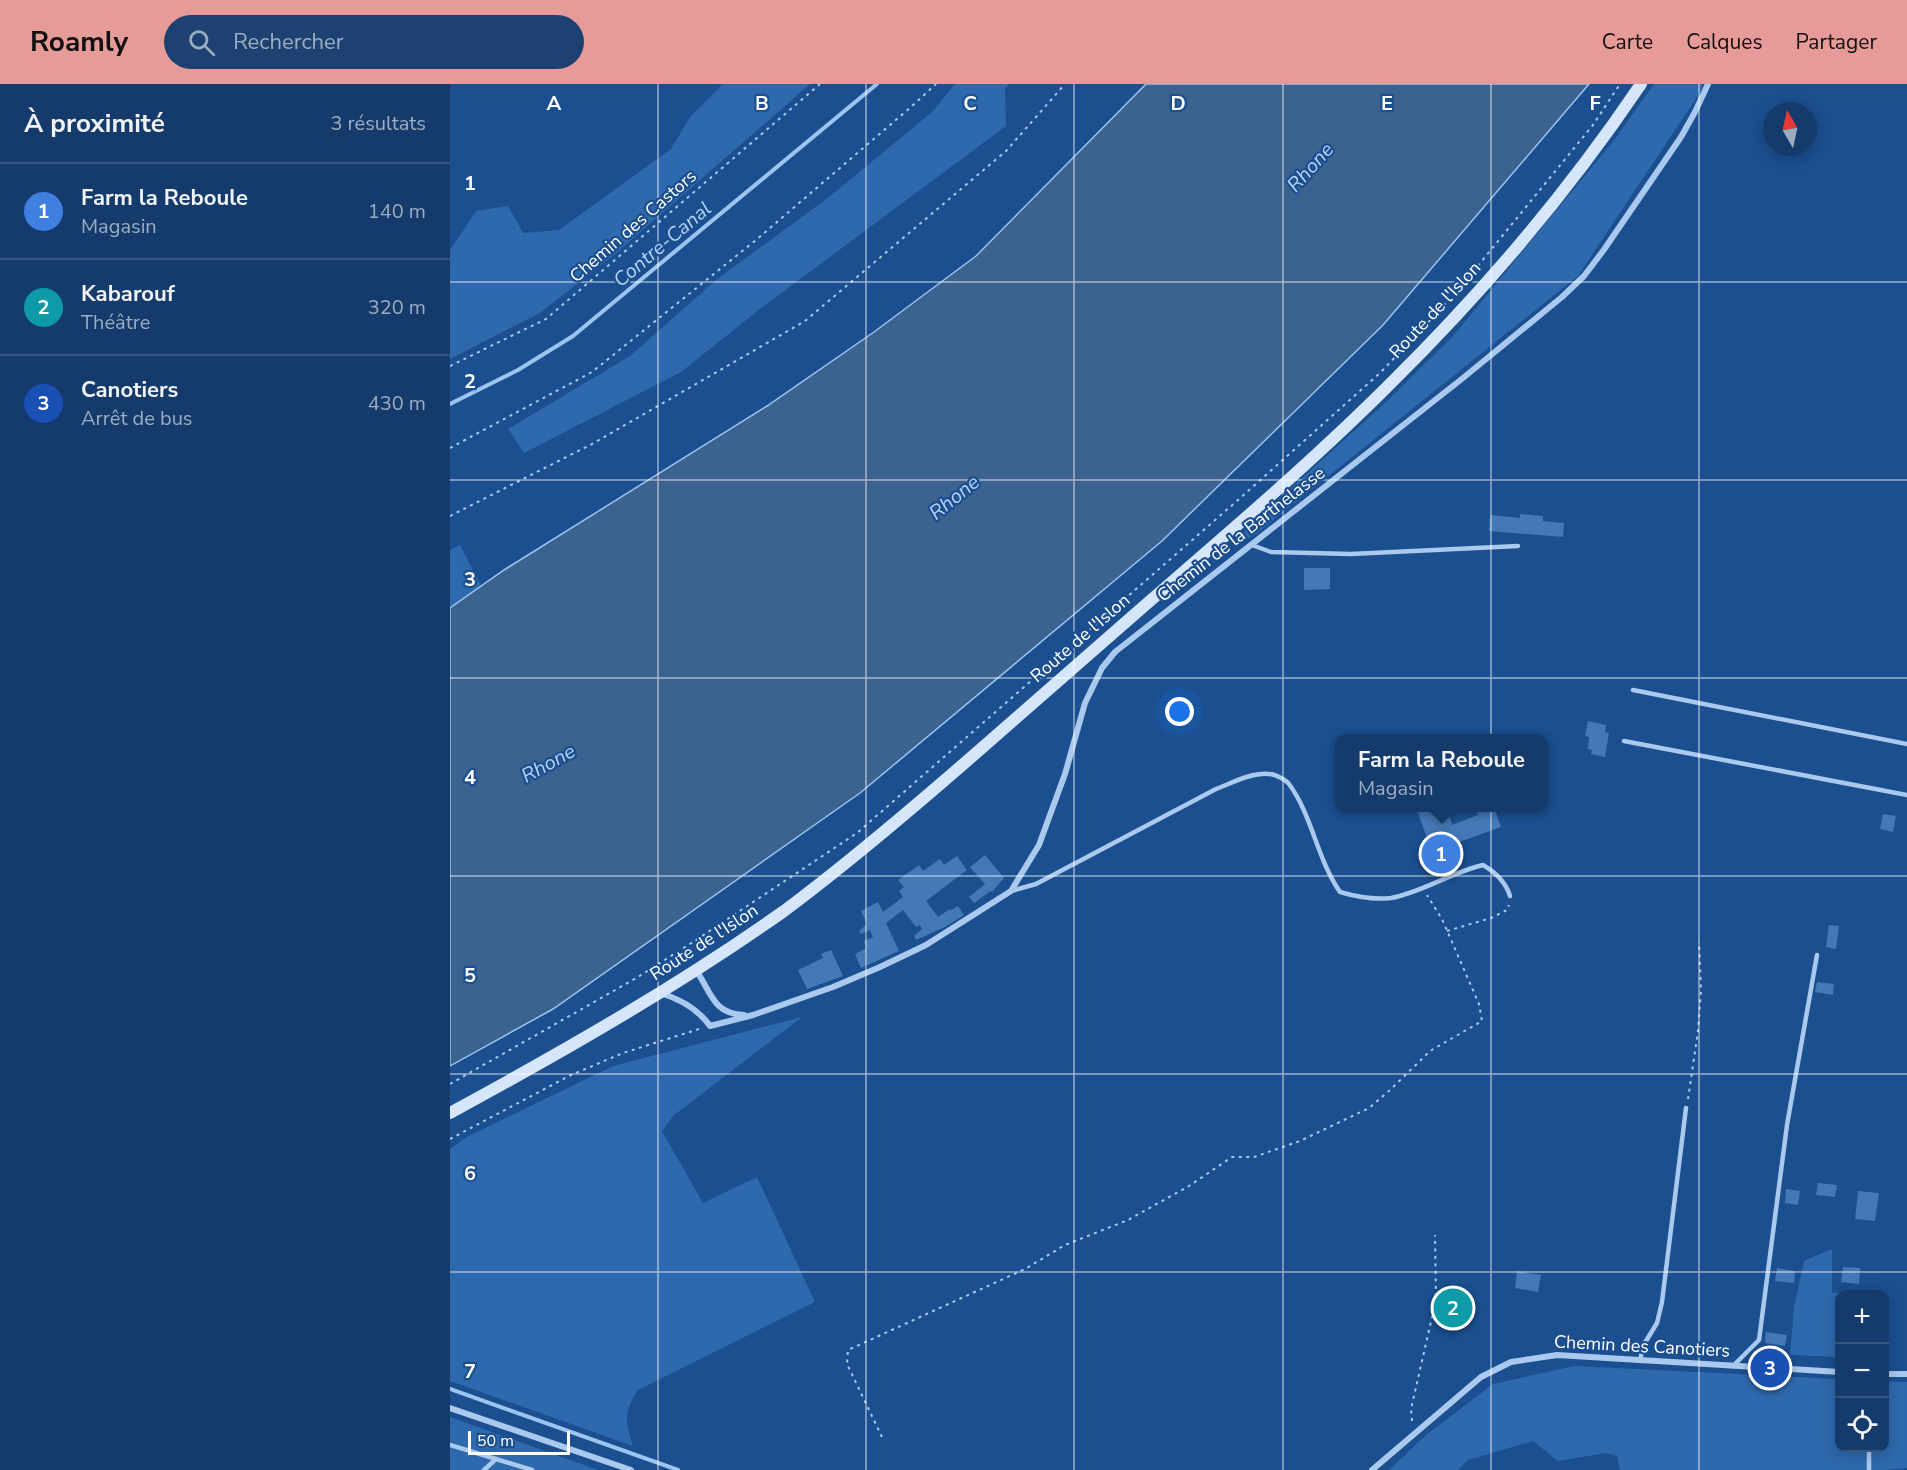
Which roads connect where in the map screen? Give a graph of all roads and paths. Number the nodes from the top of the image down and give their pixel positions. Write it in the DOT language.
graph roads {
  1 [pos="819,84"];
  2 [pos="936,84"];
  3 [pos="1065,84"];
  4 [pos="1620,84"];
  5 [pos="1641,84"];
  6 [pos="1708,84"];
  7 [pos="450,366"];
  8 [pos="450,448"];
  9 [pos="450,516"];
  10 [pos="1252,545"];
  11 [pos="1518,546"];
  12 [pos="1633,690"];
  13 [pos="1624,741"];
  14 [pos="1907,744"];
  15 [pos="1907,795"];
  16 [pos="1422,887"];
  17 [pos="1011,891"];
  18 [pos="1510,896"];
  19 [pos="1447,932"];
  20 [pos="696,940"];
  21 [pos="1699,942"];
  22 [pos="1817,955"];
  23 [pos="710,961"];
  24 [pos="696,969"];
  25 [pos="660,992"];
  26 [pos="753,1015"];
  27 [pos="710,1026"];
  28 [pos="450,1084"];
  29 [pos="1686,1107"];
  30 [pos="450,1113"];
  31 [pos="450,1139"];
  32 [pos="1435,1235"];
  33 [pos="1640,1361"];
  34 [pos="1733,1366"];
  35 [pos="1835,1372"];
  36 [pos="1889,1374"];
  37 [pos="1907,1374"];
  38 [pos="450,1408"];
  39 [pos="1414,1434"];
  40 [pos="882,1437"];
  41 [pos="450,1445"];
  42 [pos="1869,1452"];
  43 [pos="496,1459"];
  44 [pos="484,1470"];
  45 [pos="532,1470"];
  46 [pos="632,1470"];
  47 [pos="1372,1470"];
  48 [pos="1869,1470"];
  1 -- 7 [label="path, Chemin des Castors"];
  2 -- 8 [label="path"];
  3 -- 9 [label="path"];
  4 -- 20 [label="path"];
  5 -- 23 [label="street, Route de l'Islon"];
  6 -- 10 [label="street, Chemin de la Barthelasse"];
  10 -- 11 [label="lane"];
  10 -- 17 [label="street, Chemin de la Barthelasse"];
  12 -- 14 [label="lane"];
  13 -- 15 [label="lane"];
  16 -- 17 [label="lane"];
  16 -- 18 [label="lane"];
  16 -- 19 [label="path"];
  17 -- 26 [label="street, Chemin de la Barthelasse"];
  18 -- 19 [label="path"];
  19 -- 40 [label="path"];
  20 -- 23 [label="path"];
  20 -- 28 [label="path"];
  21 -- 29 [label="path"];
  22 -- 34 [label="lane"];
  23 -- 24 [label="street, Route de l'Islon"];
  24 -- 25 [label="street, Route de l'Islon"];
  24 -- 26 [label="street"];
  25 -- 27 [label="street"];
  25 -- 30 [label="street, Route de l'Islon"];
  26 -- 27 [label="street, Chemin de la Barthelasse"];
  27 -- 31 [label="path"];
  29 -- 33 [label="lane"];
  32 -- 39 [label="path"];
  33 -- 34 [label="street, Chemin des Canotiers"];
  33 -- 39 [label="street, Chemin des Canotiers"];
  34 -- 35 [label="street, Chemin des Canotiers"];
  36 -- 37 [label="street"];
  38 -- 46 [label="street"];
  39 -- 47 [label="street, Chemin des Canotiers"];
  41 -- 43 [label="lane"];
  42 -- 48 [label="lane"];
  43 -- 44 [label="lane"];
  43 -- 45 [label="lane"];
}
